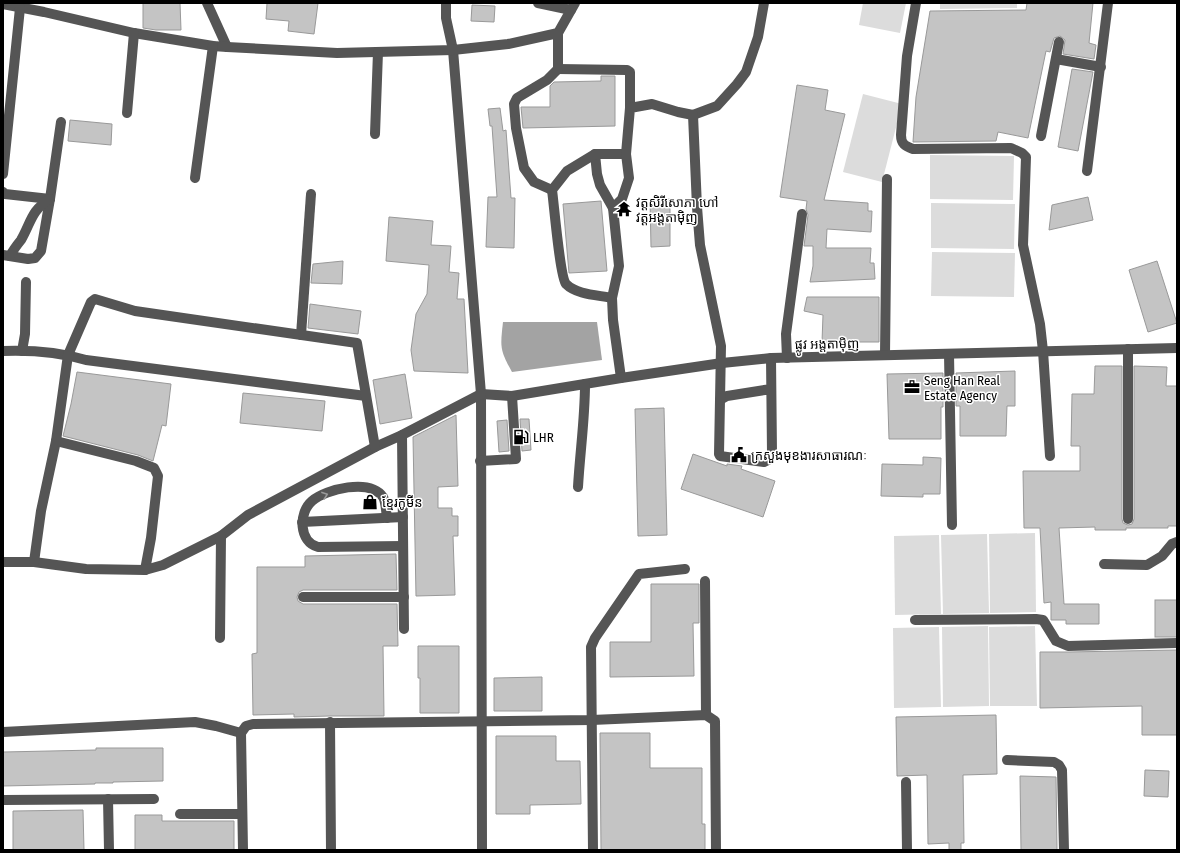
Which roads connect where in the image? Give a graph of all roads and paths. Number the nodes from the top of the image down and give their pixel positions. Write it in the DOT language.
graph roads {
  1 [pos="207,3"];
  2 [pos="446,3"];
  3 [pos="538,3"];
  4 [pos="764,3"];
  5 [pos="916,3"];
  6 [pos="1108,3"];
  7 [pos="3,4"];
  8 [pos="46,7"];
  9 [pos="573,7"];
  10 [pos="20,8"];
  11 [pos="134,33"];
  12 [pos="558,33"];
  13 [pos="1059,42"];
  14 [pos="213,46"];
  15 [pos="227,47"];
  16 [pos="452,50"];
  17 [pos="378,52"];
  18 [pos="1056,59"];
  19 [pos="1101,67"];
  20 [pos="558,69"];
  21 [pos="630,108"];
  22 [pos="127,113"];
  23 [pos="693,115"];
  24 [pos="61,122"];
  25 [pos="375,134"];
  26 [pos="1041,136"];
  27 [pos="595,154"];
  28 [pos="626,154"];
  29 [pos="1087,171"];
  30 [pos="3,174"];
  31 [pos="195,178"];
  32 [pos="887,179"];
  33 [pos="552,190"];
  34 [pos="3,192"];
  35 [pos="311,194"];
  36 [pos="50,199"];
  37 [pos="613,208"];
  38 [pos="802,214"];
  39 [pos="6,255"];
  40 [pos="26,282"];
  41 [pos="612,298"];
  42 [pos="301,335"];
  43 [pos="1177,348"];
  44 [pos="1128,349"];
  45 [pos="3,351"];
  46 [pos="22,351"];
  47 [pos="1044,351"];
  48 [pos="949,354"];
  49 [pos="68,355"];
  50 [pos="885,355"];
  51 [pos="771,358"];
  52 [pos="787,358"];
  53 [pos="722,363"];
  54 [pos="620,378"];
  55 [pos="585,384"];
  56 [pos="771,389"];
  57 [pos="481,394"];
  58 [pos="366,396"];
  59 [pos="512,396"];
  60 [pos="720,400"];
  61 [pos="402,435"];
  62 [pos="56,441"];
  63 [pos="375,447"];
  64 [pos="1050,456"];
  65 [pos="480,461"];
  66 [pos="578,487"];
  67 [pos="403,517"];
  68 [pos="387,518"];
  69 [pos="1128,519"];
  70 [pos="302,522"];
  71 [pos="952,525"];
  72 [pos="221,536"];
  73 [pos="1177,542"];
  74 [pos="403,546"];
  75 [pos="3,562"];
  76 [pos="34,562"];
  77 [pos="1104,564"];
  78 [pos="686,568"];
  79 [pos="145,570"];
  80 [pos="705,581"];
  81 [pos="404,597"];
  82 [pos="303,598"];
  83 [pos="915,620"];
  84 [pos="404,629"];
  85 [pos="220,638"];
  86 [pos="1177,643"];
  87 [pos="706,715"];
  88 [pos="592,720"];
  89 [pos="482,721"];
  90 [pos="330,722"];
  91 [pos="3,732"];
  92 [pos="241,733"];
  93 [pos="1007,760"];
  94 [pos="906,782"];
  95 [pos="108,799"];
  96 [pos="154,799"];
  97 [pos="3,800"];
  98 [pos="180,814"];
  99 [pos="242,814"];
  100 [pos="109,850"];
  101 [pos="243,850"];
  102 [pos="331,850"];
  103 [pos="482,850"];
  104 [pos="593,850"];
  105 [pos="716,850"];
  106 [pos="907,850"];
  107 [pos="1064,850"];
  1 -- 15 [label="street"];
  2 -- 16 [label="street"];
  3 -- 9 [label="street"];
  4 -- 23 [label="street"];
  5 -- 47 [label="street"];
  6 -- 19 [label="street"];
  7 -- 10 [label="street"];
  8 -- 10 [label="street"];
  8 -- 11 [label="street"];
  9 -- 12 [label="street"];
  10 -- 30 [label="street"];
  11 -- 14 [label="street"];
  11 -- 22 [label="street"];
  12 -- 16 [label="street"];
  12 -- 20 [label="street"];
  13 -- 18 [label="street"];
  14 -- 15 [label="street"];
  14 -- 31 [label="street"];
  15 -- 17 [label="street"];
  16 -- 17 [label="street"];
  16 -- 57 [label="street"];
  17 -- 25 [label="street"];
  18 -- 19 [label="street"];
  18 -- 26 [label="street"];
  19 -- 29 [label="street"];
  20 -- 21 [label="street"];
  20 -- 33 [label="street"];
  21 -- 23 [label="street"];
  21 -- 28 [label="street"];
  23 -- 53 [label="street"];
  24 -- 36 [label="street"];
  27 -- 28 [label="street"];
  27 -- 33 [label="street"];
  27 -- 37 [label="street"];
  28 -- 37 [label="street"];
  32 -- 50 [label="street"];
  33 -- 41 [label="street"];
  34 -- 36 [label="street"];
  35 -- 42 [label="street"];
  36 -- 39 [label="street"];
  36 -- 39 [label="street"];
  37 -- 41 [label="street"];
  38 -- 52 [label="street"];
  40 -- 46 [label="street"];
  41 -- 54 [label="street"];
  42 -- 49 [label="street"];
  42 -- 58 [label="street"];
  43 -- 44 [label="street, ផ្លូវ អង្តតាម៉ិញ"];
  44 -- 47 [label="street, ផ្លូវ អង្តតាម៉ិញ"];
  44 -- 69 [label="street"];
  45 -- 46 [label="street"];
  46 -- 49 [label="street"];
  47 -- 48 [label="street, ផ្លូវ អង្តតាម៉ិញ"];
  47 -- 64 [label="street"];
  48 -- 50 [label="street, ផ្លូវ អង្តតាម៉ិញ"];
  48 -- 71 [label="street"];
  49 -- 58 [label="street"];
  49 -- 62 [label="street"];
  50 -- 52 [label="street, ផ្លូវ អង្តតាម៉ិញ"];
  51 -- 52 [label="street, ផ្លូវ អង្តតាម៉ិញ"];
  51 -- 53 [label="street, ផ្លូវ អង្តតាម៉ិញ"];
  51 -- 56 [label="street"];
  53 -- 54 [label="street, ផ្លូវ អង្តតាម៉ិញ"];
  53 -- 60 [label="street"];
  54 -- 55 [label="street, ផ្លូវ អង្តតាម៉ិញ"];
  55 -- 59 [label="street, ផ្លូវ អង្តតាម៉ិញ"];
  55 -- 66 [label="street"];
  56 -- 60 [label="street"];
  56 -- 60 [label="street"];
  57 -- 59 [label="street, ផ្លូវ អង្តតាម៉ិញ"];
  57 -- 61 [label="street"];
  57 -- 65 [label="street"];
  58 -- 63 [label="street"];
  59 -- 65 [label="street"];
  61 -- 63 [label="street"];
  61 -- 67 [label="street"];
  62 -- 76 [label="street"];
  62 -- 79 [label="street"];
  63 -- 72 [label="street"];
  65 -- 89 [label="street"];
  67 -- 68 [label="street"];
  67 -- 74 [label="street"];
  68 -- 70 [label="street"];
  70 -- 68 [label="street, one-way"];
  70 -- 74 [label="street"];
  72 -- 79 [label="street"];
  72 -- 85 [label="street"];
  73 -- 77 [label="street"];
  74 -- 81 [label="street"];
  75 -- 76 [label="street"];
  76 -- 79 [label="street"];
  78 -- 88 [label="street"];
  80 -- 87 [label="street"];
  81 -- 82 [label="street"];
  81 -- 84 [label="street"];
  83 -- 86 [label="street"];
  87 -- 88 [label="street"];
  87 -- 105 [label="street"];
  88 -- 89 [label="street"];
  88 -- 104 [label="street"];
  89 -- 90 [label="street"];
  89 -- 103 [label="street"];
  90 -- 92 [label="street"];
  90 -- 102 [label="street"];
  91 -- 92 [label="street"];
  92 -- 99 [label="street"];
  93 -- 107 [label="street"];
  94 -- 106 [label="street"];
  95 -- 96 [label="street"];
  95 -- 97 [label="street"];
  95 -- 100 [label="street"];
  98 -- 99 [label="street"];
  99 -- 101 [label="street"];
}
